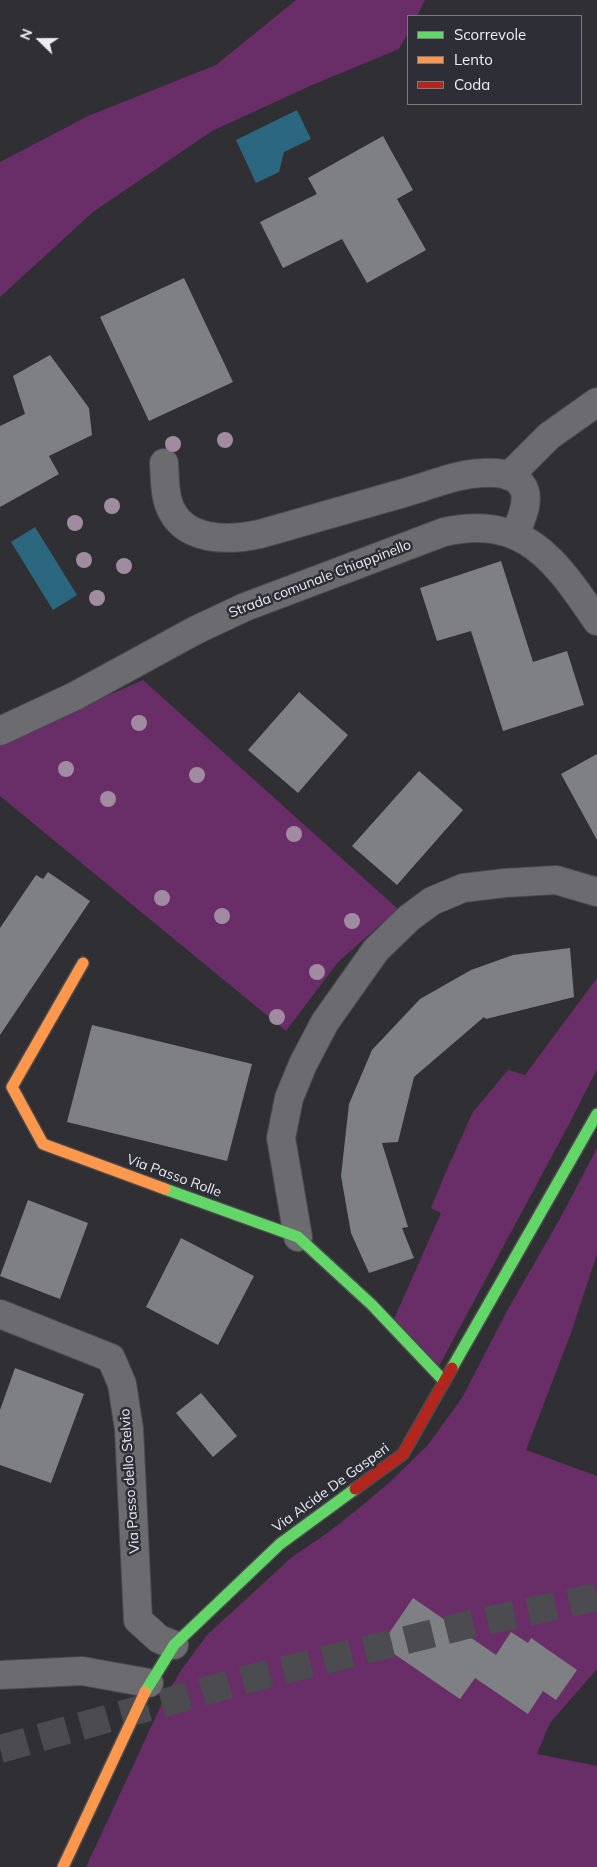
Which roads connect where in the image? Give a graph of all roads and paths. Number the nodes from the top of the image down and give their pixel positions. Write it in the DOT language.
graph roads {
  1 [pos="597,402"];
  2 [pos="164,462"];
  3 [pos="509,476"];
  4 [pos="515,535"];
  5 [pos="597,621"];
  6 [pos="0,731"];
  7 [pos="597,892"];
  8 [pos="83,963"];
  9 [pos="597,1114"];
  10 [pos="298,1237"];
  11 [pos="0,1314"];
  12 [pos="444,1381"];
  13 [pos="174,1645"];
  14 [pos="0,1675"];
  15 [pos="149,1683"];
  16 [pos="63,1867"];
  1 -- 3 [label="street"];
  2 -- 3 [label="street"];
  3 -- 4 [label="street"];
  4 -- 5 [label="street, Strada comunale Chiappinello"];
  4 -- 6 [label="street, Strada comunale Chiappinello"];
  7 -- 10 [label="street"];
  8 -- 10 [label="street, Via Passo Rolle"];
  9 -- 12 [label="street, Via Alcide De Gasperi"];
  10 -- 12 [label="street, Via Passo Rolle"];
  11 -- 13 [label="street, Via Passo dello Stelvio"];
  12 -- 13 [label="street, Via Alcide De Gasperi"];
  13 -- 15 [label="street, Via Alcide De Gasperi"];
  14 -- 15 [label="street"];
  15 -- 16 [label="street, Via Alcide De Gasperi"];
}
